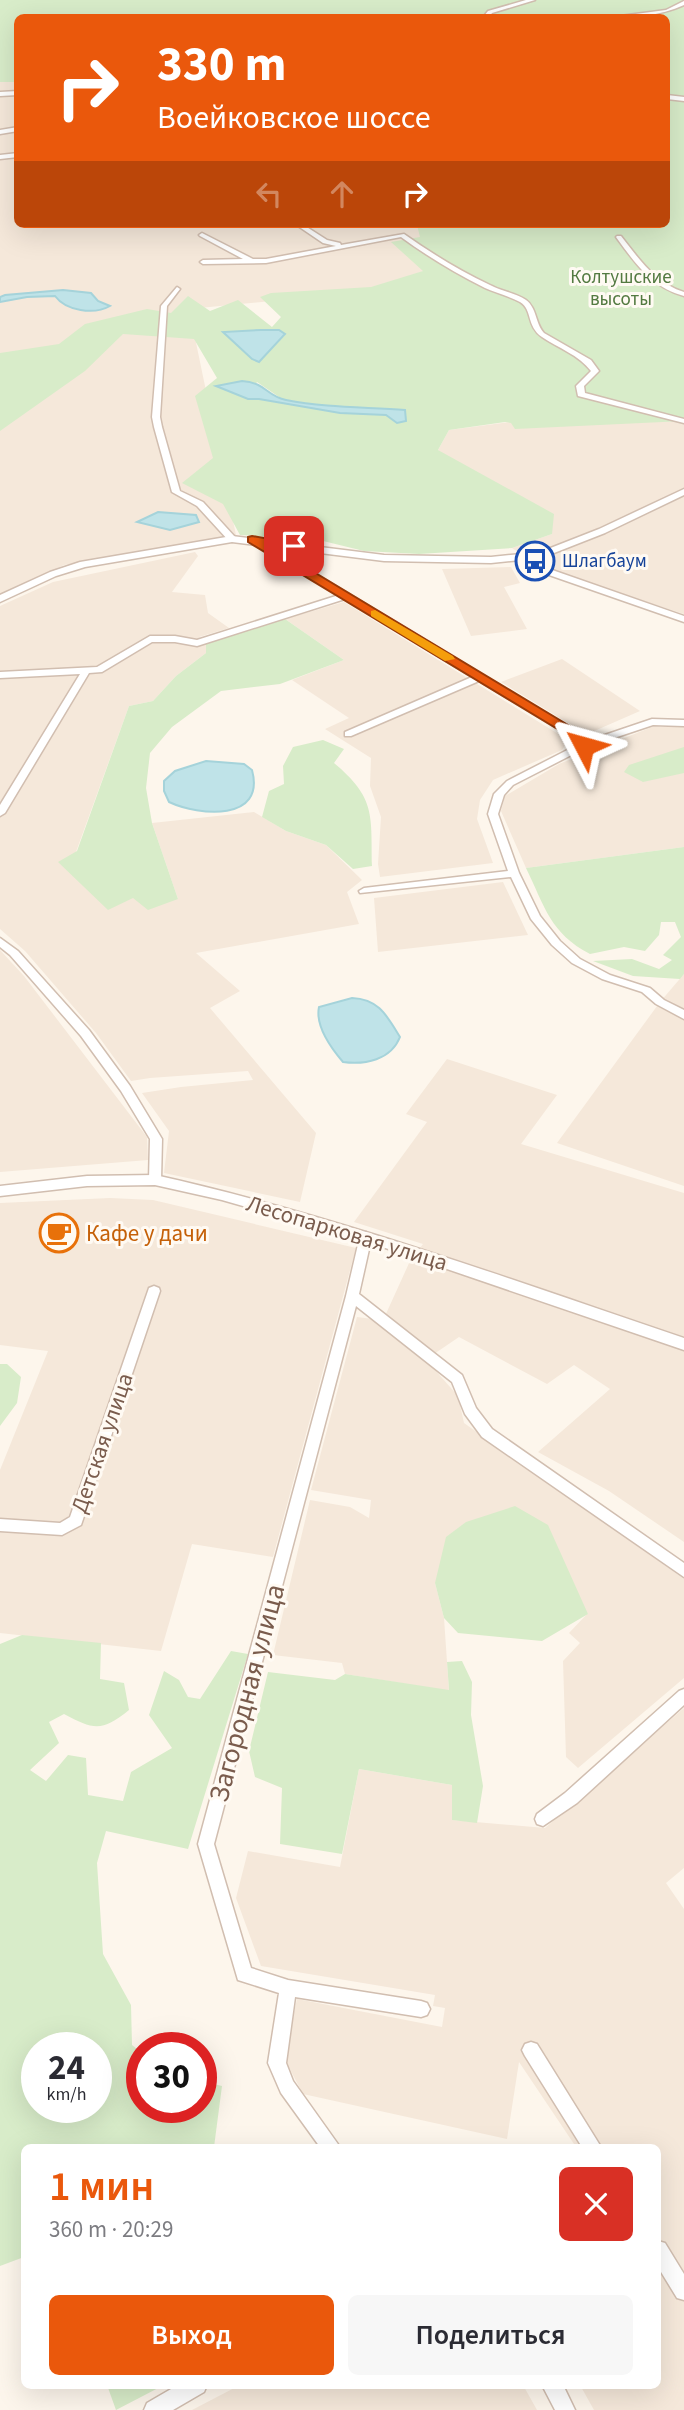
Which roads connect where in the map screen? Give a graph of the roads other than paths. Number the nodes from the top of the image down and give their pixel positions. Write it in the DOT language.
graph roads {
  1 [pos="532,0"];
  2 [pos="684,3"];
  3 [pos="486,14"];
  4 [pos="641,14"];
  5 [pos="304,228"];
  6 [pos="202,235"];
  7 [pos="619,237"];
  8 [pos="348,244"];
  9 [pos="203,262"];
  10 [pos="253,262"];
  11 [pos="177,289"];
  12 [pos="684,294"];
  13 [pos="684,421"];
  14 [pos="684,492"];
  15 [pos="232,538"];
  16 [pos="252,540"];
  17 [pos="521,558"];
  18 [pos="345,596"];
  19 [pos="0,599"];
  20 [pos="684,619"];
  21 [pos="86,671"];
  22 [pos="0,675"];
  23 [pos="479,677"];
  24 [pos="684,723"];
  25 [pos="348,734"];
  26 [pos="584,746"];
  27 [pos="0,813"];
  28 [pos="514,873"];
  29 [pos="364,891"];
  30 [pos="0,941"];
  31 [pos="684,1015"];
  32 [pos="155,1180"];
  33 [pos="0,1191"];
  34 [pos="366,1236"];
  35 [pos="154,1291"];
  36 [pos="352,1296"];
  37 [pos="684,1344"];
  38 [pos="0,1525"];
  39 [pos="684,1571"];
  40 [pos="684,1696"];
  41 [pos="543,1819"];
  42 [pos="288,1988"];
  43 [pos="421,2009"];
  44 [pos="530,2050"];
  45 [pos="329,2144"];
  46 [pos="590,2144"];
  47 [pos="661,2255"];
  48 [pos="684,2291"];
  49 [pos="190,2389"];
  50 [pos="554,2389"];
  51 [pos="154,2410"];
  52 [pos="565,2410"];
  1 -- 3 [label="street"];
  2 -- 4 [label="street"];
  5 -- 8 [label="street"];
  6 -- 10 [label="street"];
  7 -- 12 [label="street"];
  8 -- 10 [label="street"];
  8 -- 13 [label="street"];
  9 -- 10 [label="street"];
  11 -- 15 [label="street"];
  14 -- 17 [label="street"];
  15 -- 16 [label="street"];
  15 -- 19 [label="street"];
  16 -- 17 [label="street"];
  16 -- 18 [label="street"];
  17 -- 20 [label="street"];
  18 -- 21 [label="street"];
  18 -- 23 [label="street"];
  21 -- 22 [label="street"];
  21 -- 27 [label="street"];
  23 -- 25 [label="street"];
  23 -- 26 [label="street"];
  24 -- 26 [label="street"];
  26 -- 28 [label="street"];
  28 -- 29 [label="street"];
  28 -- 31 [label="street"];
  30 -- 32 [label="street"];
  32 -- 33 [label="street, Лесопарковая улица"];
  32 -- 34 [label="street, Лесопарковая улица"];
  34 -- 36 [label="street, Загородная улица"];
  34 -- 37 [label="street, Лесопарковая улица"];
  35 -- 38 [label="street, Детская улица"];
  36 -- 39 [label="street"];
  36 -- 42 [label="street, Загородная улица"];
  40 -- 41 [label="street"];
  42 -- 43 [label="street, Загородная улица"];
  42 -- 45 [label="street"];
  44 -- 46 [label="street"];
  47 -- 48 [label="street"];
  49 -- 51 [label="street"];
  50 -- 52 [label="street"];
}
